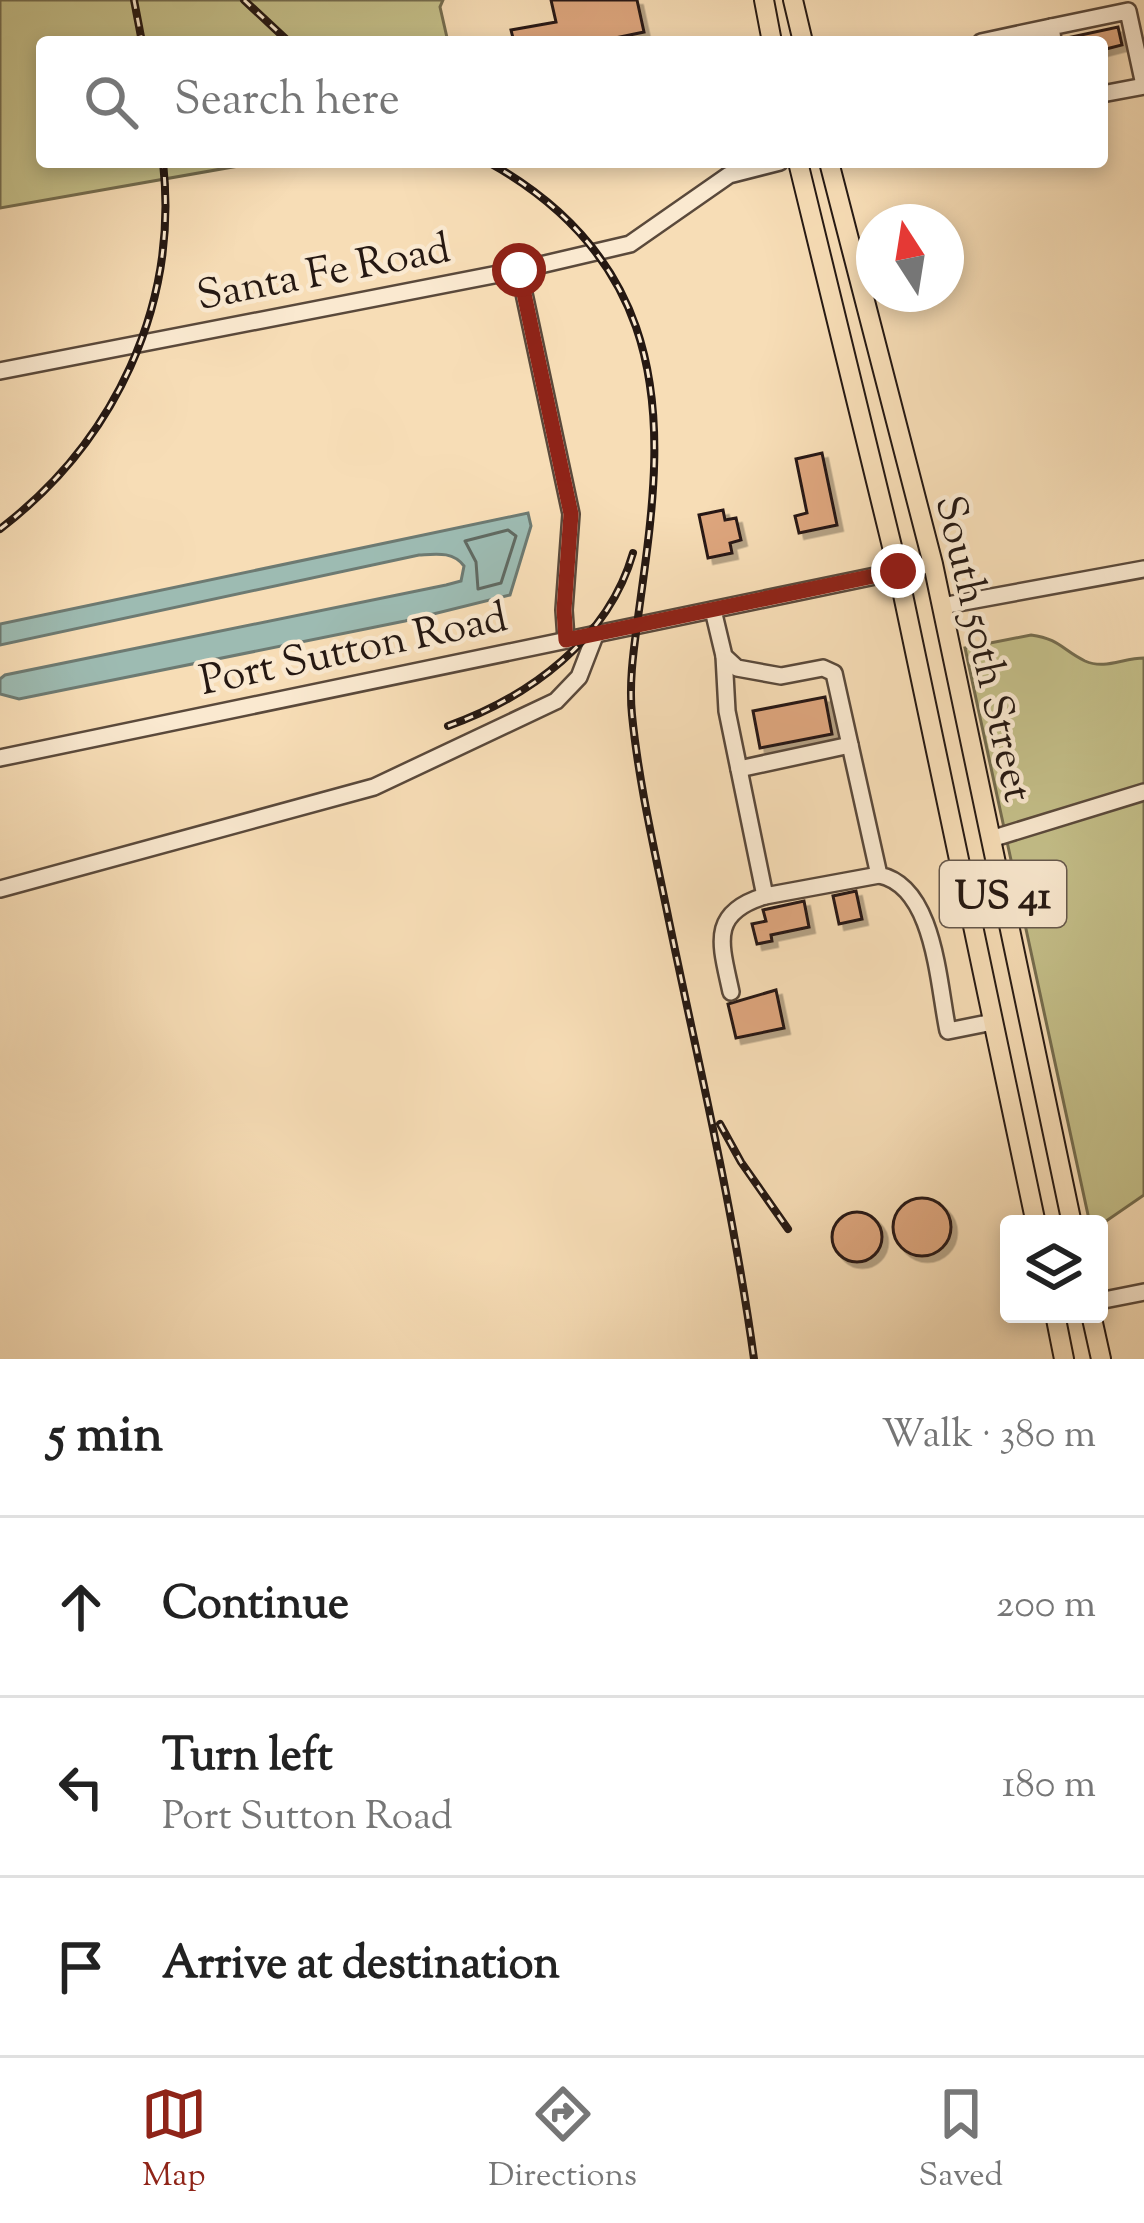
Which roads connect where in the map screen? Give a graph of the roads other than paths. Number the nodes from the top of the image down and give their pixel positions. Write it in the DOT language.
graph roads {
  1 [pos="764,0"];
  2 [pos="794,0"];
  3 [pos="1052,33"];
  4 [pos="771,36"];
  5 [pos="801,36"];
  6 [pos="1144,85"];
  7 [pos="1108,93"];
  8 [pos="756,168"];
  9 [pos="799,168"];
  10 [pos="831,168"];
  11 [pos="519,270"];
  12 [pos="0,371"];
  13 [pos="933,564"];
  14 [pos="1144,569"];
  15 [pos="898,571"];
  16 [pos="943,606"];
  17 [pos="712,610"];
  18 [pos="596,633"];
  19 [pos="566,640"];
  20 [pos="724,656"];
  21 [pos="850,745"];
  22 [pos="0,758"];
  23 [pos="739,769"];
  24 [pos="1144,792"];
  25 [pos="991,839"];
  26 [pos="879,875"];
  27 [pos="0,889"];
  28 [pos="764,896"];
  29 [pos="730,992"];
  30 [pos="993,1022"];
  31 [pos="1034,1215"];
  32 [pos="1070,1215"];
  33 [pos="1144,1292"];
  34 [pos="1108,1299"];
  35 [pos="1056,1323"];
  36 [pos="1093,1323"];
  37 [pos="1064,1359"];
  38 [pos="1101,1359"];
  1 -- 4 [label="main road"];
  2 -- 5 [label="main road"];
  3 -- 6 [label="street"];
  6 -- 7 [label="street"];
  8 -- 11 [label="street, Santa Fe Road"];
  9 -- 15 [label="main road, South 50th Street / US 41"];
  10 -- 13 [label="main road, South 50th Street / US 41"];
  11 -- 12 [label="street, Santa Fe Road"];
  11 -- 19 [label="street"];
  13 -- 15 [label="street, Port Sutton Road"];
  13 -- 16 [label="main road, South 50th Street / US 41"];
  14 -- 16 [label="street"];
  15 -- 17 [label="street, Port Sutton Road"];
  15 -- 30 [label="main road, South 50th Street / US 41"];
  16 -- 25 [label="main road, South 50th Street / US 41"];
  17 -- 18 [label="street, Port Sutton Road"];
  17 -- 20 [label="street"];
  18 -- 19 [label="street, Port Sutton Road"];
  18 -- 27 [label="street"];
  19 -- 22 [label="street, Port Sutton Road"];
  20 -- 21 [label="street"];
  20 -- 23 [label="street"];
  21 -- 23 [label="street"];
  21 -- 26 [label="street"];
  23 -- 28 [label="street"];
  24 -- 25 [label="street"];
  25 -- 32 [label="main road, South 50th Street / US 41"];
  26 -- 28 [label="street"];
  26 -- 30 [label="street"];
  28 -- 29 [label="street"];
  30 -- 31 [label="main road, South 50th Street / US 41"];
  33 -- 34 [label="street"];
  35 -- 37 [label="main road"];
  36 -- 38 [label="main road"];
}
